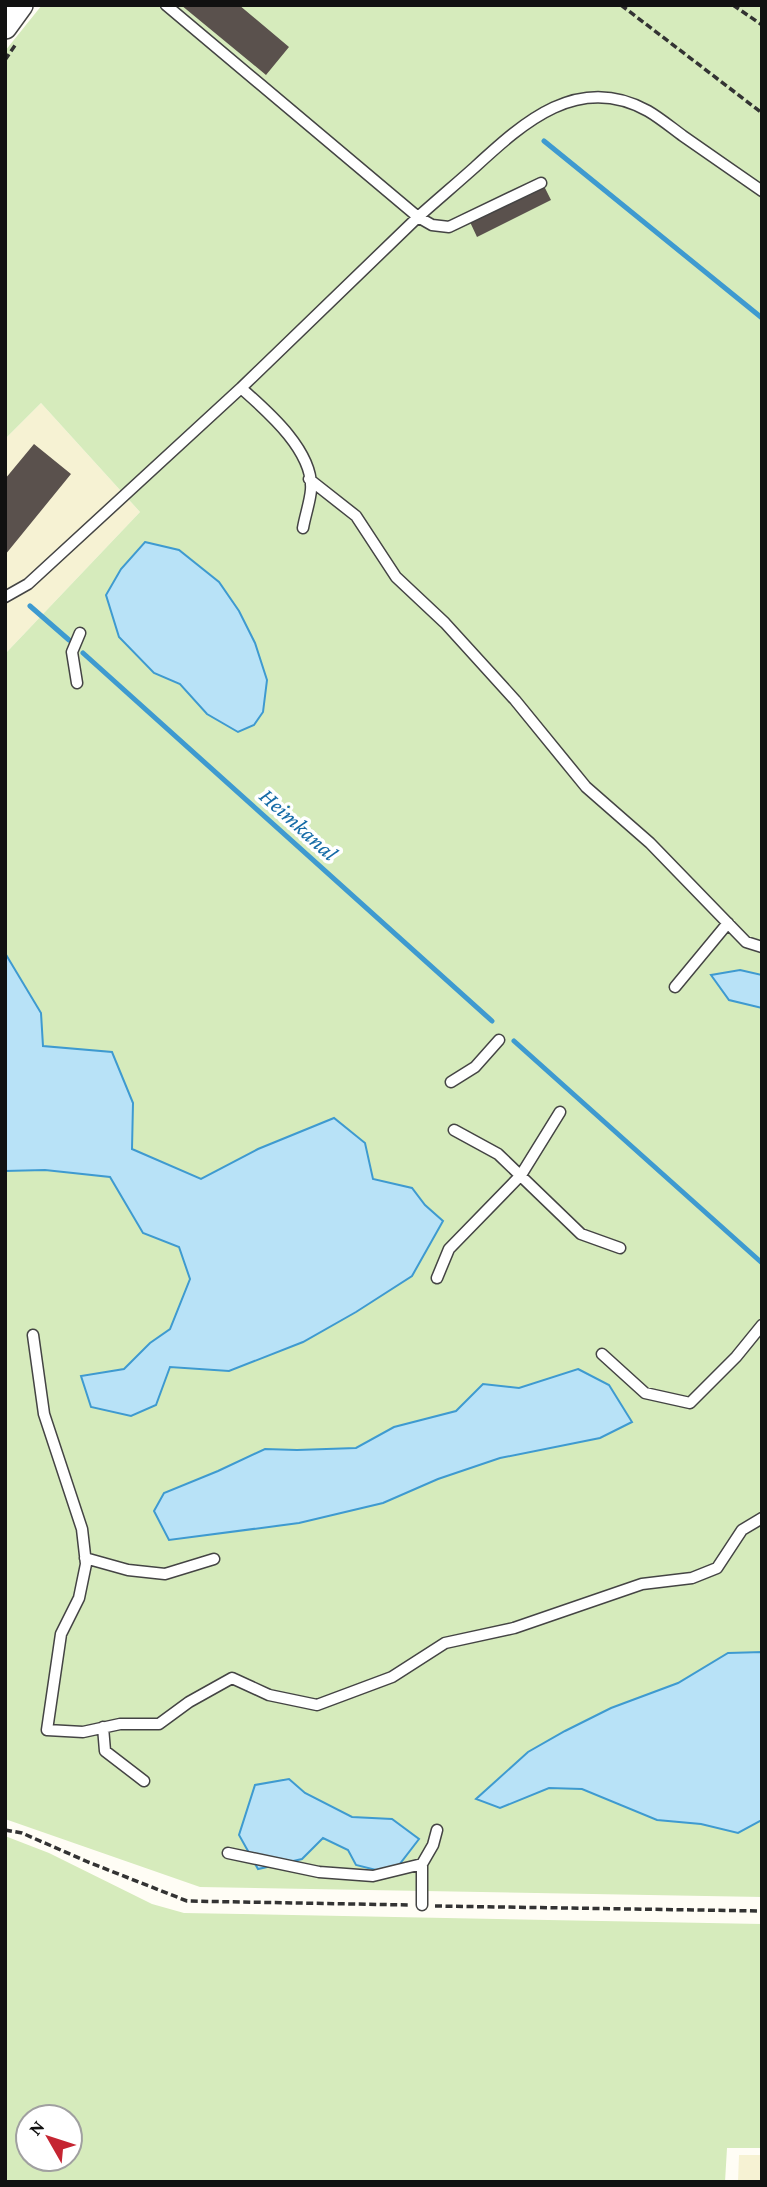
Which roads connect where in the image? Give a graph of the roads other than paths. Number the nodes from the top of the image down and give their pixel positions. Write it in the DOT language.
graph roads {
  1 [pos="21,5"];
  2 [pos="166,5"];
  3 [pos="5,27"];
  4 [pos="541,183"];
  5 [pos="762,191"];
  6 [pos="418,217"];
  7 [pos="241,388"];
  8 [pos="309,479"];
  9 [pos="303,528"];
  10 [pos="5,597"];
  11 [pos="80,633"];
  12 [pos="77,683"];
  13 [pos="727,923"];
  14 [pos="762,947"];
  15 [pos="675,987"];
  16 [pos="499,1040"];
  17 [pos="452,1082"];
  18 [pos="560,1112"];
  19 [pos="454,1130"];
  20 [pos="520,1176"];
  21 [pos="620,1248"];
  22 [pos="437,1278"];
  23 [pos="762,1325"];
  24 [pos="33,1335"];
  25 [pos="602,1354"];
  26 [pos="762,1518"];
  27 [pos="85,1558"];
  28 [pos="214,1559"];
  29 [pos="103,1727"];
  30 [pos="144,1781"];
  31 [pos="437,1830"];
  32 [pos="228,1853"];
  33 [pos="422,1864"];
  34 [pos="422,1905"];
  1 -- 3 [label="street"];
  2 -- 6 [label="lane"];
  4 -- 6 [label="lane"];
  5 -- 6 [label="lane"];
  6 -- 7 [label="lane"];
  7 -- 8 [label="lane"];
  7 -- 10 [label="lane"];
  8 -- 9 [label="lane"];
  8 -- 13 [label="lane"];
  11 -- 12 [label="lane"];
  13 -- 14 [label="lane"];
  13 -- 15 [label="lane"];
  16 -- 17 [label="lane"];
  18 -- 20 [label="lane"];
  19 -- 20 [label="lane"];
  20 -- 21 [label="lane"];
  20 -- 22 [label="lane"];
  23 -- 25 [label="lane"];
  24 -- 27 [label="lane"];
  26 -- 29 [label="lane"];
  27 -- 28 [label="lane"];
  27 -- 29 [label="lane"];
  29 -- 30 [label="lane"];
  31 -- 33 [label="lane"];
  32 -- 33 [label="lane"];
  33 -- 34 [label="lane"];
}
